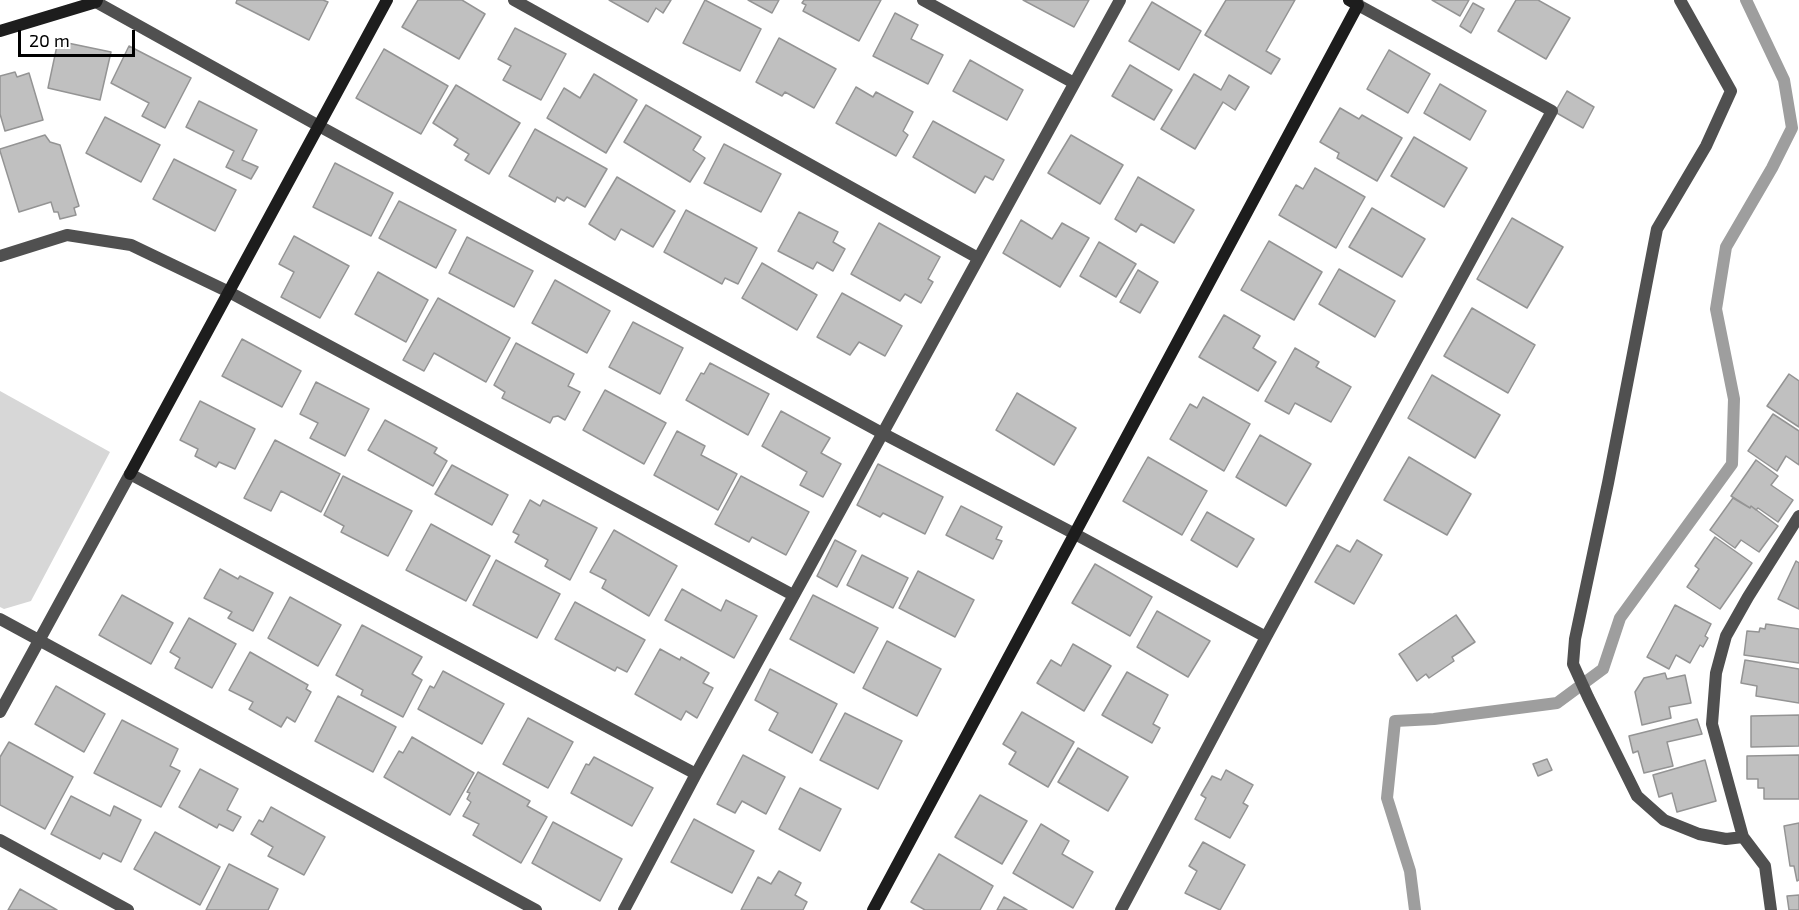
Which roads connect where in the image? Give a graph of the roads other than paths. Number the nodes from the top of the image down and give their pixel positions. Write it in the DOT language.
graph roads {
  1 [pos="387,0"];
  2 [pos="514,0"];
  3 [pos="923,0"];
  4 [pos="1120,0"];
  5 [pos="1680,0"];
  6 [pos="96,1"];
  7 [pos="1355,2"];
  8 [pos="0,31"];
  9 [pos="1074,83"];
  10 [pos="319,126"];
  11 [pos="0,256"];
  12 [pos="978,258"];
  13 [pos="229,292"];
  14 [pos="882,433"];
  15 [pos="130,474"];
  16 [pos="1799,516"];
  17 [pos="1075,534"];
  18 [pos="794,595"];
  19 [pos="0,619"];
  20 [pos="1266,637"];
  21 [pos="39,640"];
  22 [pos="0,712"];
  23 [pos="696,774"];
  24 [pos="1743,837"];
  25 [pos="0,840"];
  26 [pos="128,910"];
  27 [pos="536,910"];
  28 [pos="624,910"];
  29 [pos="873,910"];
  30 [pos="1121,910"];
  31 [pos="1771,910"];
  1 -- 10 [label="street"];
  2 -- 12 [label="street"];
  3 -- 9 [label="street"];
  4 -- 9 [label="street"];
  5 -- 24 [label="street"];
  6 -- 8 [label="street"];
  6 -- 10 [label="street"];
  7 -- 17 [label="street"];
  7 -- 20 [label="street"];
  9 -- 12 [label="street"];
  10 -- 13 [label="street"];
  10 -- 14 [label="street"];
  11 -- 13 [label="street"];
  12 -- 14 [label="street"];
  13 -- 15 [label="street"];
  13 -- 18 [label="street"];
  14 -- 17 [label="street"];
  14 -- 18 [label="street"];
  15 -- 21 [label="street"];
  15 -- 23 [label="street"];
  16 -- 24 [label="street"];
  17 -- 20 [label="street"];
  17 -- 29 [label="street"];
  18 -- 23 [label="street"];
  19 -- 21 [label="street"];
  20 -- 30 [label="street"];
  21 -- 22 [label="street"];
  21 -- 27 [label="street"];
  23 -- 28 [label="street"];
  24 -- 31 [label="street"];
  25 -- 26 [label="street"];
}
